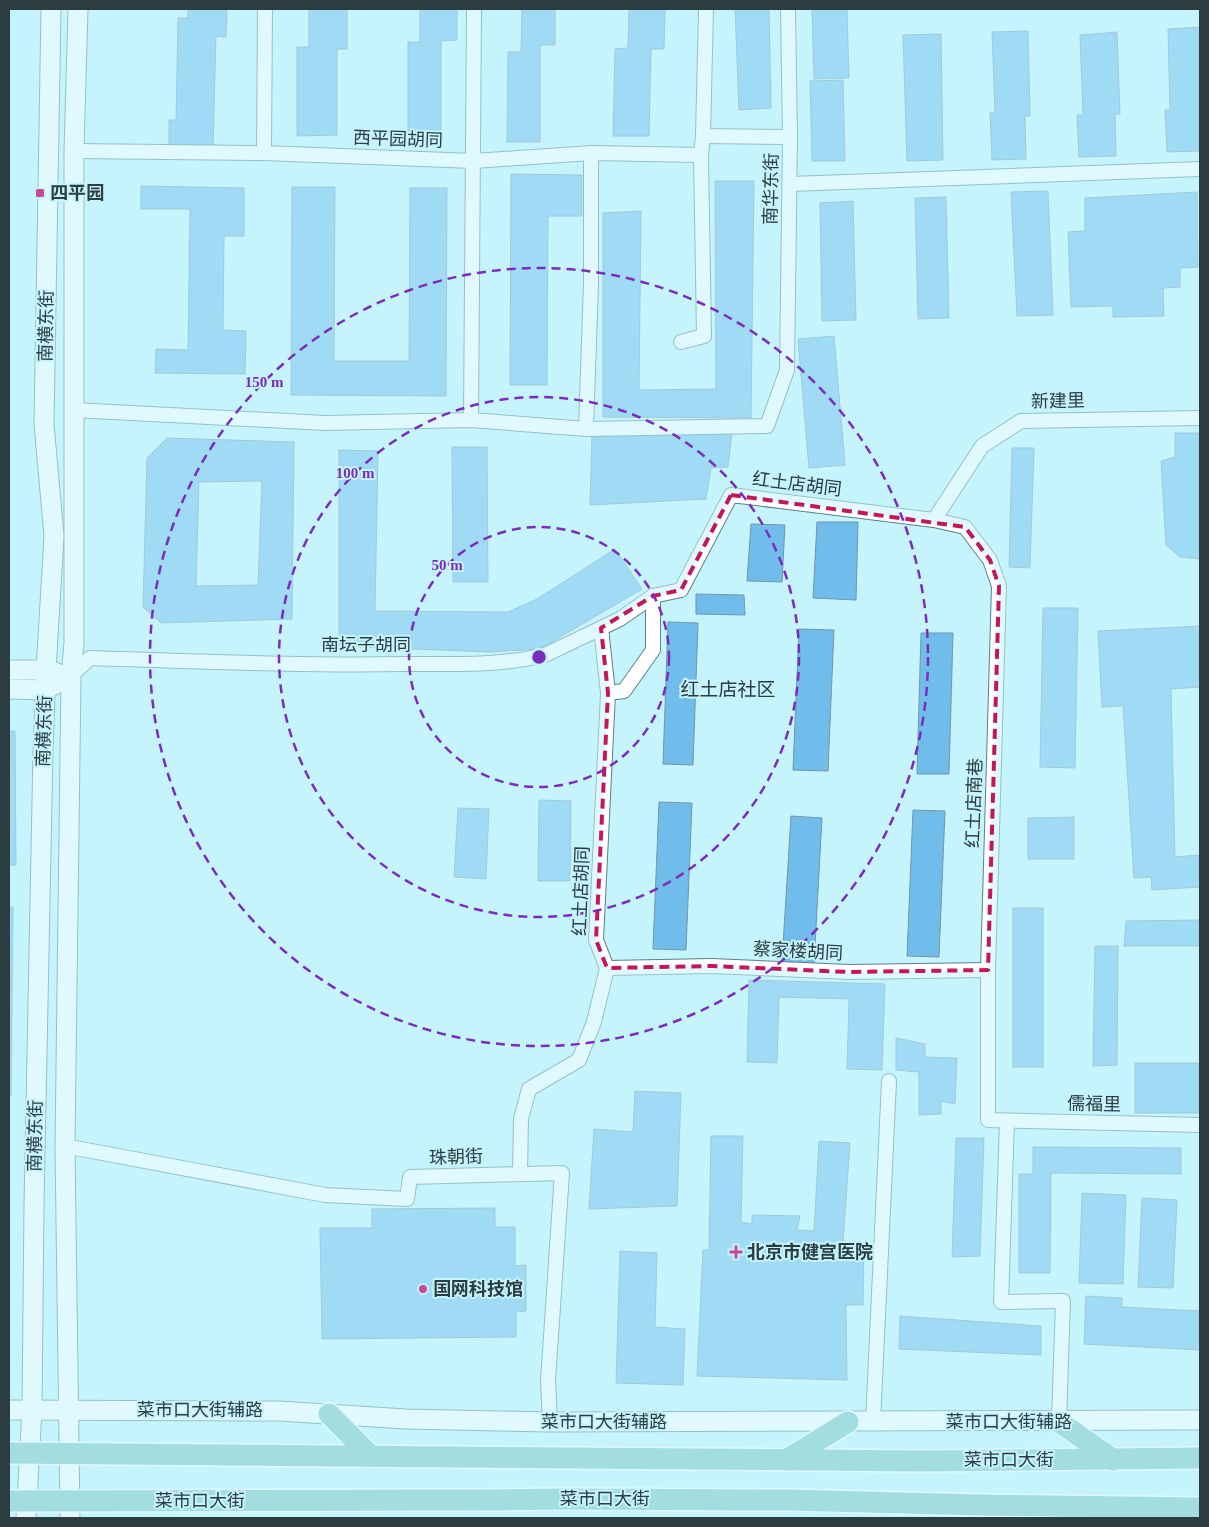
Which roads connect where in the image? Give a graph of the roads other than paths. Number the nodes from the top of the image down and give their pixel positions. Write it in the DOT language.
graph roads {
  1 [pos="51,9"];
  2 [pos="78,9"];
  3 [pos="265,9"];
  4 [pos="474,9"];
  5 [pos="706,9"];
  6 [pos="788,9"];
  7 [pos="703,136"];
  8 [pos="790,137"];
  9 [pos="74,151"];
  10 [pos="264,153"];
  11 [pos="591,153"];
  12 [pos="701,155"];
  13 [pos="474,161"];
  14 [pos="1200,169"];
  15 [pos="790,184"];
  16 [pos="681,342"];
  17 [pos="74,410"];
  18 [pos="1200,418"];
  19 [pos="471,420"];
  20 [pos="586,429"];
  21 [pos="934,520"];
  22 [pos="653,596"];
  23 [pos="601,628"];
  24 [pos="9,670"];
  25 [pos="46,670"];
  26 [pos="71,676"];
  27 [pos="9,689"];
  28 [pos="45,690"];
  29 [pos="608,694"];
  30 [pos="606,968"];
  31 [pos="988,970"];
  32 [pos="889,1081"];
  33 [pos="988,1120"];
  34 [pos="1007,1121"];
  35 [pos="1200,1125"];
  36 [pos="65,1146"];
  37 [pos="520,1174"];
  38 [pos="68,1409"];
  39 [pos="9,1410"];
  40 [pos="32,1410"];
  41 [pos="329,1414"];
  42 [pos="1200,1420"];
  43 [pos="550,1422"];
  44 [pos="848,1422"];
  45 [pos="873,1422"];
  46 [pos="1059,1422"];
  47 [pos="9,1453"];
  48 [pos="30,1453"];
  49 [pos="68,1453"];
  50 [pos="370,1455"];
  51 [pos="1200,1458"];
  52 [pos="786,1460"];
  53 [pos="1114,1460"];
  54 [pos="20,1507"];
  55 [pos="1200,1508"];
  56 [pos="69,1509"];
  1 -- 25 [label="main road, 南横东街"];
  2 -- 9 [label="main road, 南横东街"];
  3 -- 10 [label="street"];
  4 -- 13 [label="street"];
  5 -- 7 [label="street"];
  6 -- 8 [label="street, 南华东街"];
  7 -- 8 [label="street"];
  7 -- 12 [label="street"];
  8 -- 15 [label="street, 南华东街"];
  9 -- 10 [label="street, 西平园胡同"];
  9 -- 17 [label="main road, 南横东街"];
  10 -- 13 [label="street, 西平园胡同"];
  11 -- 12 [label="street, 西平园胡同"];
  11 -- 13 [label="street, 西平园胡同"];
  11 -- 20 [label="street"];
  12 -- 16 [label="street"];
  13 -- 19 [label="street"];
  14 -- 15 [label="street"];
  15 -- 20 [label="street, 南华东街"];
  17 -- 19 [label="street"];
  17 -- 26 [label="main road, 南横东街"];
  18 -- 21 [label="street, 新建里"];
  19 -- 20 [label="street"];
  21 -- 22 [label="street, 红土店胡同"];
  21 -- 31 [label="street, 红土店南巷"];
  22 -- 23 [label="street, 南坛子胡同"];
  22 -- 29 [label="street"];
  23 -- 26 [label="street, 南坛子胡同"];
  23 -- 29 [label="street, 红土店胡同"];
  24 -- 25 [label="main road"];
  25 -- 26 [label="main road"];
  25 -- 28 [label="main road, 南横东街"];
  26 -- 28 [label="main road"];
  26 -- 36 [label="main road, 南横东街"];
  27 -- 28 [label="main road"];
  28 -- 40 [label="main road, 南横东街"];
  29 -- 30 [label="street, 红土店胡同"];
  30 -- 31 [label="street, 蔡家楼胡同"];
  30 -- 37 [label="street"];
  31 -- 33 [label="street, 红土店南巷"];
  32 -- 45 [label="street"];
  33 -- 34 [label="street, 儒福里"];
  34 -- 35 [label="street, 儒福里"];
  34 -- 46 [label="street"];
  36 -- 37 [label="street, 珠朝街"];
  36 -- 38 [label="main road, 南横东街"];
  37 -- 43 [label="street, 珠朝街"];
  38 -- 40 [label="main road, 菜市口大街辅路"];
  38 -- 41 [label="main road, 菜市口大街辅路"];
  38 -- 49 [label="main road, 南横东街"];
  39 -- 40 [label="main road, 菜市口大街辅路"];
  40 -- 48 [label="main road, 南横东街"];
  41 -- 43 [label="main road, 菜市口大街辅路"];
  41 -- 50 [label="main road"];
  42 -- 46 [label="main road, 菜市口大街辅路"];
  43 -- 44 [label="main road, 菜市口大街辅路"];
  44 -- 45 [label="main road, 菜市口大街辅路"];
  44 -- 52 [label="main road"];
  45 -- 46 [label="main road, 菜市口大街辅路"];
  46 -- 53 [label="main road"];
  47 -- 48 [label="main road, 菜市口大街"];
  48 -- 49 [label="main road, 菜市口大街"];
  48 -- 54 [label="main road, 南横东街"];
  49 -- 50 [label="main road, 菜市口大街"];
  49 -- 56 [label="main road, 南横东街"];
  50 -- 52 [label="main road, 菜市口大街"];
  51 -- 53 [label="main road, 菜市口大街"];
  52 -- 53 [label="main road, 菜市口大街"];
  54 -- 56 [label="main road, 菜市口大街"];
  55 -- 56 [label="main road, 菜市口大街"];
}
